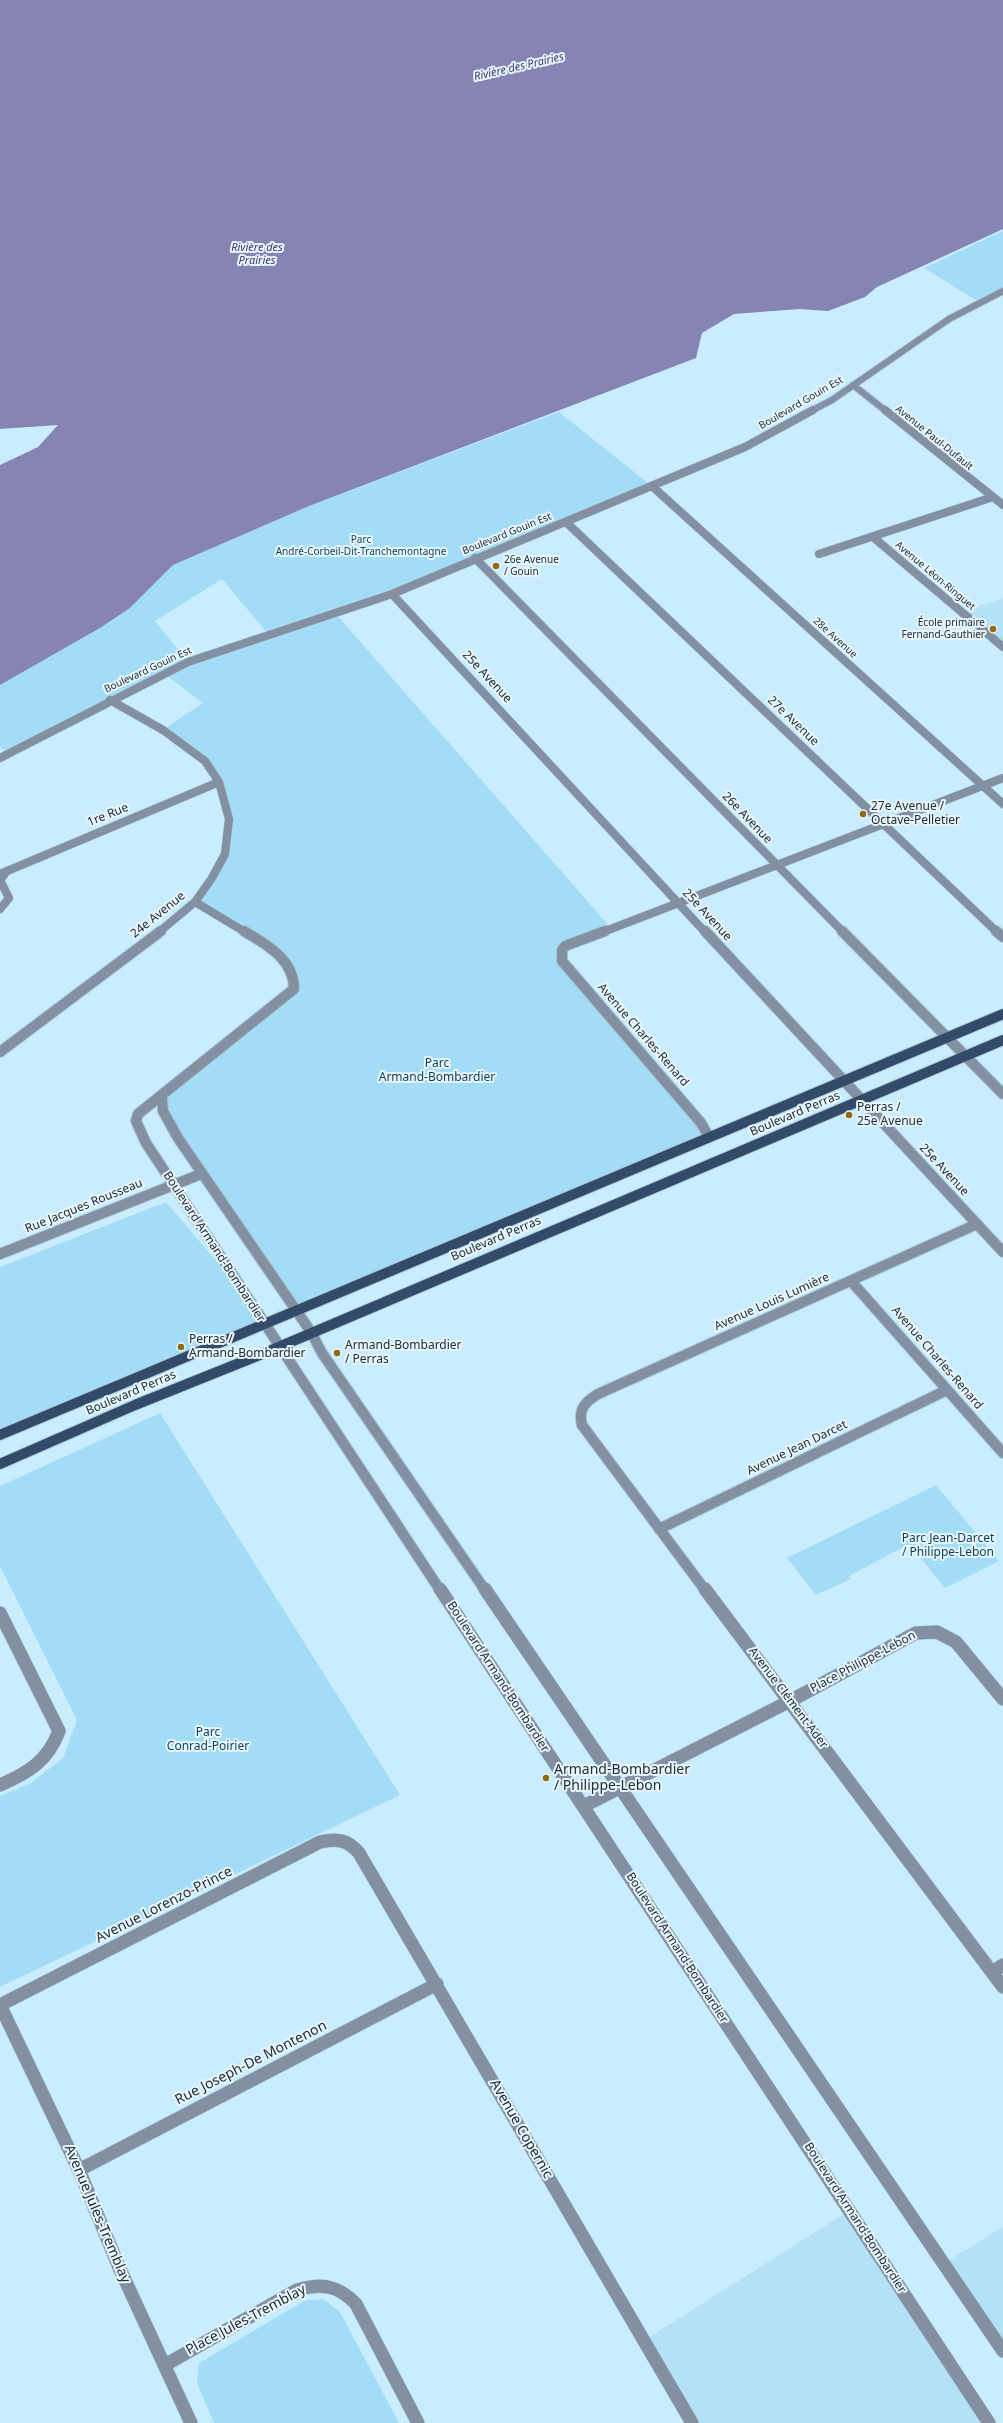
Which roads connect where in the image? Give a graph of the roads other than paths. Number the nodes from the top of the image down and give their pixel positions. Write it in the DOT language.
graph roads {
  1 [pos="1003,291"];
  2 [pos="853,385"];
  3 [pos="653,486"];
  4 [pos="993,497"];
  5 [pos="1003,505"];
  6 [pos="566,522"];
  7 [pos="873,537"];
  8 [pos="820,554"];
  9 [pos="475,558"];
  10 [pos="392,594"];
  11 [pos="1003,647"];
  12 [pos="110,700"];
  13 [pos="0,758"];
  14 [pos="1003,778"];
  15 [pos="219,782"];
  16 [pos="983,786"];
  17 [pos="1003,804"];
  18 [pos="883,823"];
  19 [pos="776,865"];
  20 [pos="4,872"];
  21 [pos="195,902"];
  22 [pos="677,902"];
  23 [pos="0,909"];
  24 [pos="1003,937"];
  25 [pos="1003,1014"];
  26 [pos="947,1037"];
  27 [pos="1003,1040"];
  28 [pos="0,1052"];
  29 [pos="966,1056"];
  30 [pos="844,1082"];
  31 [pos="1003,1094"];
  32 [pos="162,1096"];
  33 [pos="861,1100"];
  34 [pos="709,1137"];
  35 [pos="201,1174"];
  36 [pos="174,1184"];
  37 [pos="977,1224"];
  38 [pos="1,1250"];
  39 [pos="1003,1252"];
  40 [pos="851,1281"];
  41 [pos="296,1311"];
  42 [pos="265,1325"];
  43 [pos="311,1332"];
  44 [pos="280,1346"];
  45 [pos="947,1390"];
  46 [pos="581,1408"];
  47 [pos="0,1435"];
  48 [pos="1003,1453"];
  49 [pos="0,1464"];
  50 [pos="659,1529"];
  51 [pos="0,1613"];
  52 [pos="1003,1699"];
  53 [pos="790,1701"];
  54 [pos="0,1785"];
  55 [pos="621,1786"];
  56 [pos="584,1806"];
  57 [pos="344,1839"];
  58 [pos="998,1969"];
  59 [pos="437,1984"];
  60 [pos="1003,1987"];
  61 [pos="0,2005"];
  62 [pos="79,2170"];
  63 [pos="1003,2350"];
  64 [pos="165,2365"];
  65 [pos="191,2423"];
  66 [pos="418,2423"];
  67 [pos="692,2423"];
  68 [pos="989,2423"];
  1 -- 2 [label="street, Boulevard Gouin Est"];
  2 -- 3 [label="street, Boulevard Gouin Est"];
  2 -- 4 [label="street, Avenue Paul-Dufault"];
  3 -- 6 [label="street, Boulevard Gouin Est"];
  3 -- 16 [label="street, 28e Avenue"];
  4 -- 5 [label="street, Avenue Paul-Dufault"];
  4 -- 7 [label="street, Avenue Léon-Ringuet"];
  6 -- 9 [label="street, Boulevard Gouin Est"];
  6 -- 18 [label="street, 27e Avenue"];
  7 -- 8 [label="street, Avenue Léon-Ringuet"];
  7 -- 11 [label="street, Avenue Léon-Ringuet"];
  9 -- 10 [label="street, Boulevard Gouin Est"];
  9 -- 19 [label="street, 26e Avenue"];
  10 -- 12 [label="street, Boulevard Gouin Est"];
  10 -- 22 [label="street, 25e Avenue"];
  12 -- 13 [label="street, Boulevard Gouin Est"];
  12 -- 15 [label="street, 24e Avenue"];
  14 -- 16 [label="street"];
  15 -- 20 [label="street, 1re Rue"];
  15 -- 21 [label="street, 24e Avenue"];
  16 -- 17 [label="street, 28e Avenue"];
  16 -- 18 [label="street"];
  18 -- 19 [label="street"];
  18 -- 24 [label="street, 27e Avenue"];
  19 -- 22 [label="street"];
  19 -- 26 [label="street, 26e Avenue"];
  20 -- 23 [label="street, 1re Rue"];
  21 -- 28 [label="street, 24e Avenue"];
  21 -- 32 [label="street, Boulevard Armand-Bombardier"];
  22 -- 30 [label="street, 25e Avenue"];
  22 -- 34 [label="street, Avenue Charles-Renard"];
  25 -- 26 [label="main road, Boulevard Perras"];
  26 -- 29 [label="street, 26e Avenue"];
  26 -- 30 [label="main road, Boulevard Perras"];
  27 -- 29 [label="main road, Boulevard Perras"];
  29 -- 31 [label="street, 26e Avenue"];
  29 -- 33 [label="main road, Boulevard Perras"];
  30 -- 33 [label="street, 25e Avenue"];
  30 -- 34 [label="main road, Boulevard Perras"];
  32 -- 35 [label="street"];
  32 -- 36 [label="street, Boulevard Armand-Bombardier"];
  33 -- 37 [label="street, 25e Avenue"];
  33 -- 43 [label="main road, Boulevard Perras"];
  34 -- 41 [label="main road, Boulevard Perras"];
  35 -- 36 [label="street, Rue Jacques Rousseau"];
  35 -- 41 [label="street"];
  36 -- 38 [label="street, Rue Jacques Rousseau"];
  36 -- 42 [label="street, Boulevard Armand-Bombardier"];
  37 -- 39 [label="street, 25e Avenue"];
  37 -- 40 [label="street, Avenue Louis Lumière"];
  40 -- 45 [label="street, Avenue Charles-Renard"];
  40 -- 46 [label="street, Avenue Louis Lumière"];
  41 -- 42 [label="main road, Boulevard Perras"];
  41 -- 43 [label="street"];
  42 -- 44 [label="street, Boulevard Armand-Bombardier"];
  42 -- 47 [label="main road, Boulevard Perras"];
  43 -- 44 [label="main road, Boulevard Perras"];
  43 -- 55 [label="street"];
  44 -- 49 [label="main road, Boulevard Perras"];
  44 -- 56 [label="street, Boulevard Armand-Bombardier"];
  45 -- 48 [label="street, Avenue Charles-Renard"];
  45 -- 50 [label="street, Avenue Jean Darcet"];
  46 -- 50 [label="street, Avenue Clément-Ader"];
  50 -- 53 [label="street, Avenue Clément-Ader"];
  51 -- 54 [label="street"];
  52 -- 53 [label="street, Place Philippe-Lebon"];
  53 -- 55 [label="street, Place Philippe-Lebon"];
  53 -- 58 [label="street, Avenue Clément-Ader"];
  55 -- 56 [label="street, Place Philippe-Lebon"];
  55 -- 63 [label="street"];
  56 -- 68 [label="street, Boulevard Armand-Bombardier"];
  57 -- 59 [label="street, Avenue Copernic"];
  57 -- 61 [label="street, Avenue Lorenzo-Prince"];
  58 -- 60 [label="street, Avenue Clément-Ader"];
  59 -- 62 [label="street, Rue Joseph-De Montenon"];
  59 -- 67 [label="street, Avenue Copernic"];
  61 -- 62 [label="street, Avenue Jules-Tremblay"];
  62 -- 64 [label="street, Avenue Jules-Tremblay"];
  64 -- 65 [label="street, Avenue Jules-Tremblay"];
  64 -- 66 [label="street, Place Jules-Tremblay"];
}
